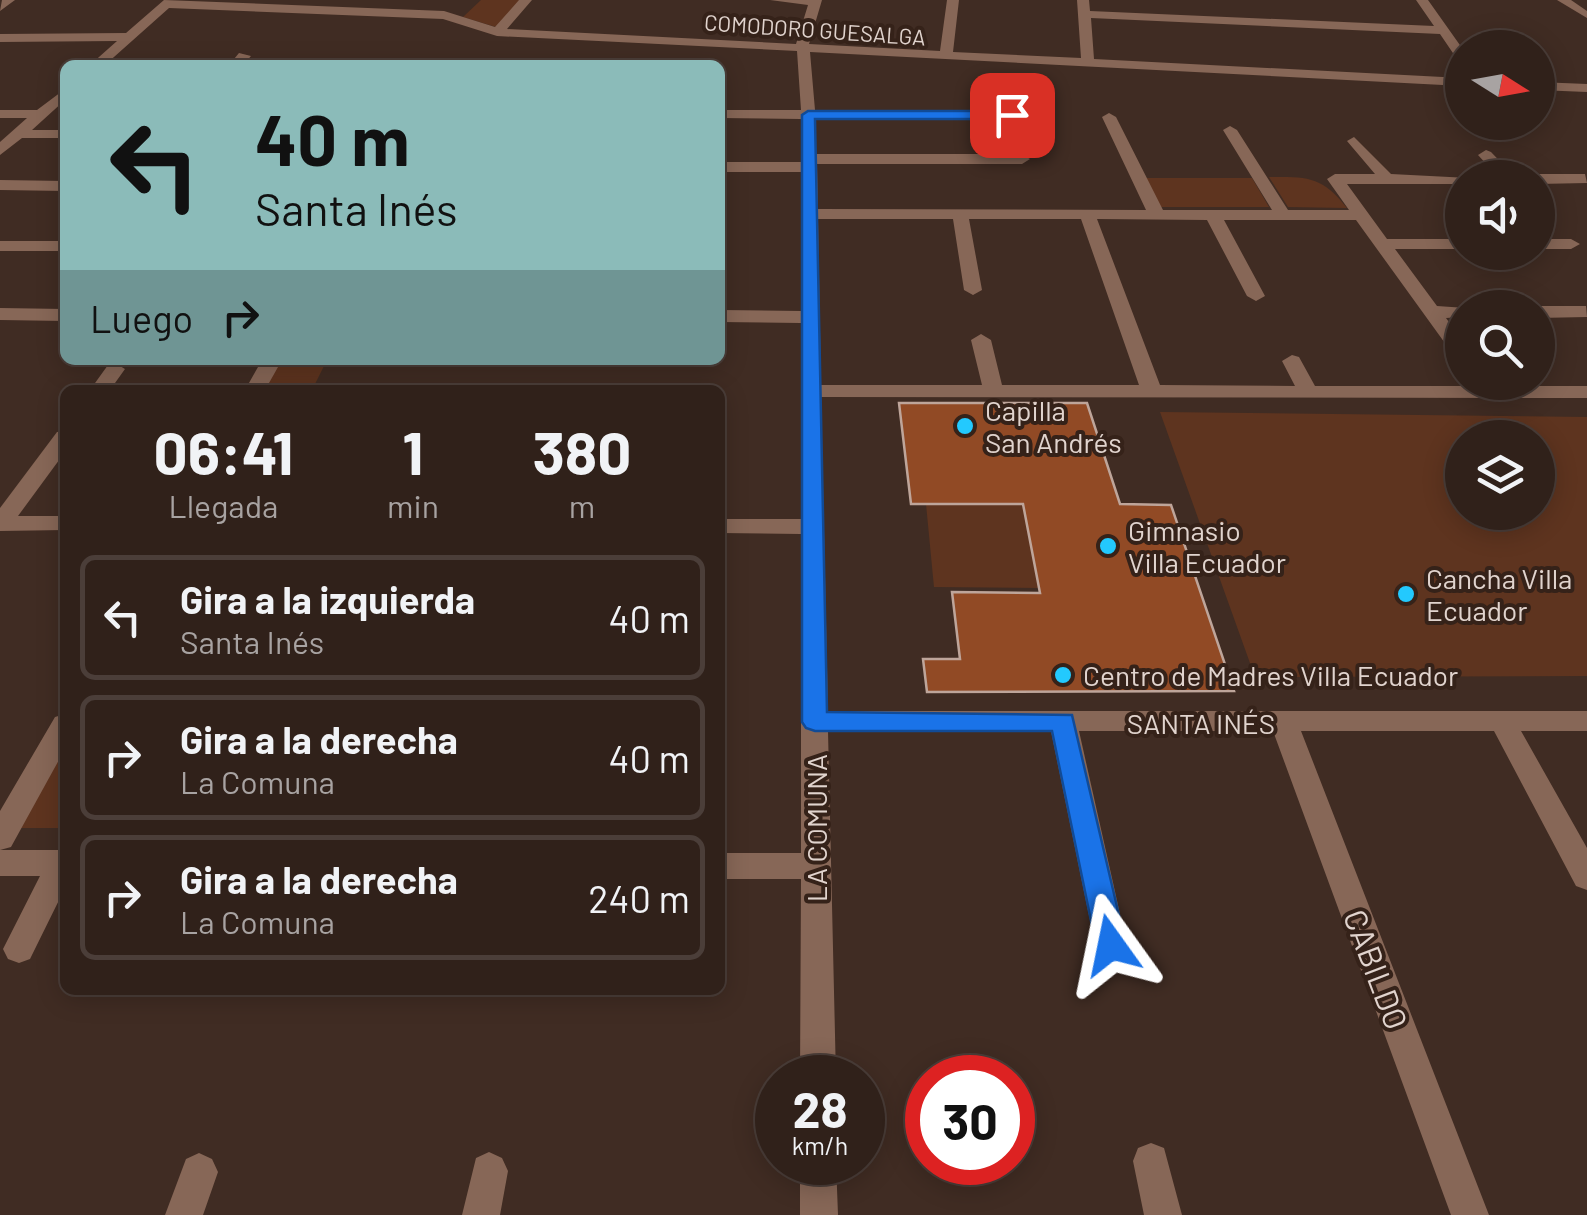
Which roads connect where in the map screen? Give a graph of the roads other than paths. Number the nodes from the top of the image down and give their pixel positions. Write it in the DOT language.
graph roads {
  1 [pos="9,0"];
  2 [pos="347,0"];
  3 [pos="526,0"];
  4 [pos="776,0"];
  5 [pos="953,0"];
  6 [pos="1132,0"];
  7 [pos="1422,0"];
  8 [pos="1563,0"];
  9 [pos="1579,0"];
  10 [pos="816,1"];
  11 [pos="169,2"];
  12 [pos="216,2"];
  13 [pos="0,7"];
  14 [pos="1083,7"];
  15 [pos="335,10"];
  16 [pos="1135,16"];
  17 [pos="1586,17"];
  18 [pos="1444,30"];
  19 [pos="497,32"];
  20 [pos="129,36"];
  21 [pos="0,38"];
  22 [pos="805,50"];
  23 [pos="946,57"];
  24 [pos="103,60"];
  25 [pos="1088,64"];
  26 [pos="1445,81"];
  27 [pos="1555,87"];
  28 [pos="1587,88"];
  29 [pos="60,97"];
  30 [pos="0,114"];
  31 [pos="41,114"];
  32 [pos="725,114"];
  33 [pos="808,115"];
  34 [pos="1012,115"];
  35 [pos="1110,117"];
  36 [pos="1230,130"];
  37 [pos="18,134"];
  38 [pos="60,134"];
  39 [pos="1354,142"];
  40 [pos="0,150"];
  41 [pos="1486,155"];
  42 [pos="1022,159"];
  43 [pos="1491,160"];
  44 [pos="809,163"];
  45 [pos="725,167"];
  46 [pos="1387,179"];
  47 [pos="1445,179"];
  48 [pos="1555,179"];
  49 [pos="1584,179"];
  50 [pos="0,186"];
  51 [pos="60,186"];
  52 [pos="810,214"];
  53 [pos="960,214"];
  54 [pos="1087,214"];
  55 [pos="1157,215"];
  56 [pos="1212,215"];
  57 [pos="1283,215"];
  58 [pos="1361,216"];
  59 [pos="1382,244"];
  60 [pos="1445,244"];
  61 [pos="1555,244"];
  62 [pos="1571,244"];
  63 [pos="0,246"];
  64 [pos="60,246"];
  65 [pos="974,290"];
  66 [pos="1256,296"];
  67 [pos="1432,312"];
  68 [pos="1445,312"];
  69 [pos="1555,312"];
  70 [pos="1586,312"];
  71 [pos="0,314"];
  72 [pos="60,314"];
  73 [pos="725,316"];
  74 [pos="810,317"];
  75 [pos="1445,330"];
  76 [pos="982,340"];
  77 [pos="1292,361"];
  78 [pos="115,369"];
  79 [pos="104,385"];
  80 [pos="1445,388"];
  81 [pos="1555,390"];
  82 [pos="811,391"];
  83 [pos="993,391"];
  84 [pos="1152,392"];
  85 [pos="1308,392"];
  86 [pos="1587,392"];
  87 [pos="60,443"];
  88 [pos="0,523"];
  89 [pos="60,523"];
  90 [pos="725,526"];
  91 [pos="812,527"];
  92 [pos="1587,721"];
  93 [pos="815,722"];
  94 [pos="1063,722"];
  95 [pos="1284,723"];
  96 [pos="1502,723"];
  97 [pos="60,733"];
  98 [pos="0,838"];
  99 [pos="0,863"];
  100 [pos="60,863"];
  101 [pos="725,866"];
  102 [pos="816,866"];
  103 [pos="60,871"];
  104 [pos="1587,877"];
  105 [pos="1111,945"];
  106 [pos="19,949"];
  107 [pos="818,1055"];
  108 [pos="1152,1162"];
  109 [pos="199,1172"];
  110 [pos="489,1172"];
  111 [pos="818,1185"];
  112 [pos="184,1215"];
  113 [pos="481,1215"];
  114 [pos="819,1215"];
  115 [pos="1163,1215"];
  116 [pos="1470,1215"];
  1 -- 13 [label="street"];
  2 -- 15 [label="street"];
  3 -- 19 [label="street"];
  4 -- 10 [label="street"];
  5 -- 23 [label="street"];
  6 -- 16 [label="street"];
  7 -- 18 [label="street"];
  8 -- 17 [label="street"];
  9 -- 17 [label="street"];
  10 -- 22 [label="street, LA COMUNA"];
  11 -- 12 [label="street, COMODORO GUESALGA"];
  11 -- 20 [label="street"];
  12 -- 15 [label="street, COMODORO GUESALGA"];
  14 -- 16 [label="street"];
  14 -- 25 [label="street"];
  15 -- 19 [label="street, COMODORO GUESALGA"];
  16 -- 18 [label="street"];
  19 -- 22 [label="street, COMODORO GUESALGA"];
  20 -- 21 [label="street"];
  20 -- 24 [label="street"];
  22 -- 23 [label="street, COMODORO GUESALGA"];
  22 -- 33 [label="street, LA COMUNA"];
  23 -- 25 [label="street, COMODORO GUESALGA"];
  25 -- 26 [label="street, COMODORO GUESALGA"];
  27 -- 28 [label="street"];
  29 -- 31 [label="street"];
  30 -- 31 [label="street"];
  31 -- 37 [label="street"];
  32 -- 33 [label="street"];
  33 -- 34 [label="street"];
  33 -- 44 [label="street, LA COMUNA"];
  35 -- 55 [label="street"];
  36 -- 57 [label="street"];
  37 -- 38 [label="street"];
  37 -- 40 [label="street"];
  39 -- 46 [label="street"];
  41 -- 43 [label="street"];
  42 -- 44 [label="street"];
  44 -- 45 [label="street"];
  44 -- 52 [label="street, LA COMUNA"];
  46 -- 47 [label="street"];
  46 -- 58 [label="street"];
  48 -- 49 [label="street"];
  50 -- 51 [label="street"];
  52 -- 53 [label="street"];
  52 -- 74 [label="street, LA COMUNA"];
  53 -- 54 [label="street"];
  53 -- 65 [label="street"];
  54 -- 55 [label="street"];
  54 -- 84 [label="street"];
  55 -- 56 [label="street"];
  56 -- 57 [label="street"];
  56 -- 66 [label="street"];
  57 -- 58 [label="street"];
  58 -- 59 [label="street"];
  59 -- 60 [label="street"];
  59 -- 67 [label="street"];
  61 -- 62 [label="street"];
  63 -- 64 [label="street"];
  67 -- 68 [label="street"];
  67 -- 75 [label="street"];
  69 -- 70 [label="street"];
  71 -- 72 [label="street"];
  73 -- 74 [label="street"];
  74 -- 82 [label="street, LA COMUNA"];
  76 -- 83 [label="street"];
  77 -- 85 [label="street"];
  78 -- 79 [label="street"];
  80 -- 85 [label="street"];
  81 -- 86 [label="street"];
  82 -- 83 [label="street"];
  82 -- 91 [label="street, LA COMUNA"];
  83 -- 84 [label="street"];
  84 -- 85 [label="street"];
  87 -- 88 [label="street"];
  88 -- 89 [label="street"];
  90 -- 91 [label="street"];
  91 -- 93 [label="street, LA COMUNA"];
  92 -- 96 [label="street, SANTA INÉS"];
  93 -- 94 [label="street, SANTA INÉS"];
  93 -- 102 [label="street, LA COMUNA"];
  94 -- 95 [label="street, SANTA INÉS"];
  94 -- 105 [label="street"];
  95 -- 96 [label="street, SANTA INÉS"];
  95 -- 116 [label="street, CABILDO"];
  96 -- 104 [label="street"];
  97 -- 98 [label="street"];
  99 -- 100 [label="street"];
  101 -- 102 [label="street"];
  102 -- 107 [label="street, LA COMUNA"];
  103 -- 106 [label="street"];
  108 -- 115 [label="street"];
  109 -- 112 [label="street"];
  110 -- 113 [label="street"];
  111 -- 114 [label="street"];
}
